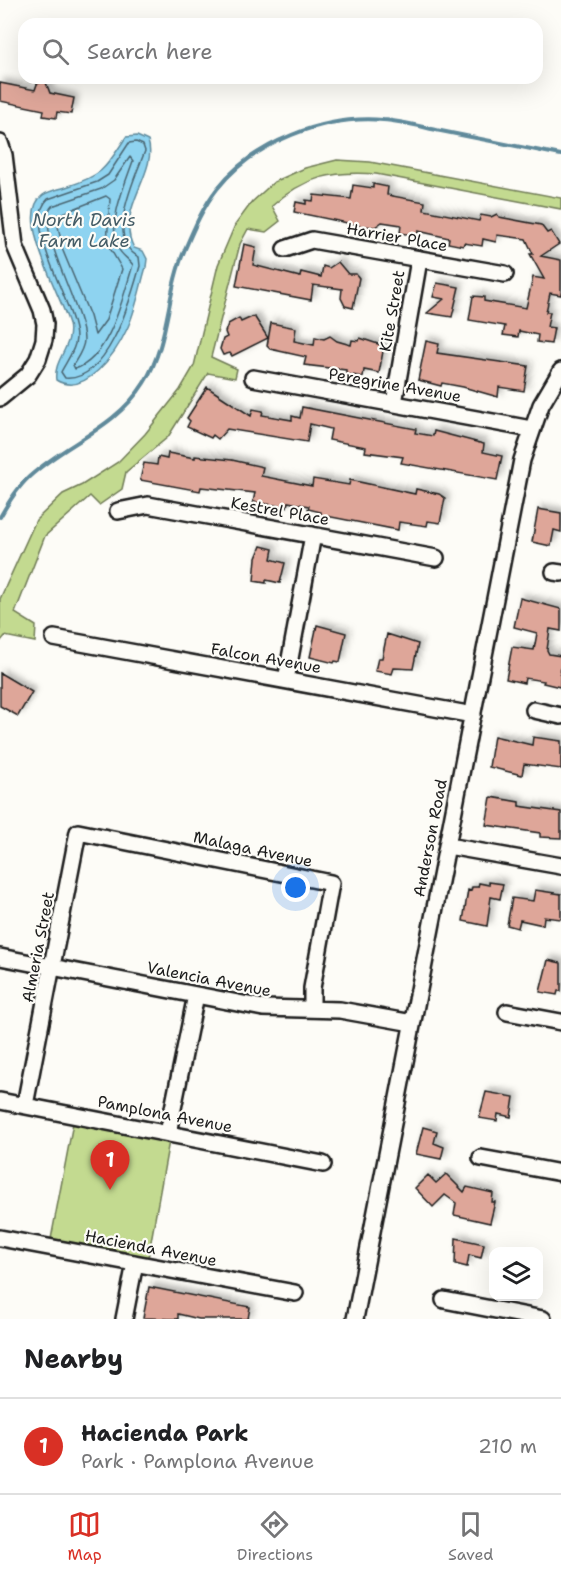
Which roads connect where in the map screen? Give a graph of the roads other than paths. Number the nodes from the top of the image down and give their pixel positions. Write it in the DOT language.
graph roads {
  1 [pos="0,143"];
  2 [pos="2,166"];
  3 [pos="285,249"];
  4 [pos="419,260"];
  5 [pos="505,274"];
  6 [pos="561,371"];
  7 [pos="253,378"];
  8 [pos="0,398"];
  9 [pos="394,403"];
  10 [pos="531,429"];
  11 [pos="118,511"];
  12 [pos="313,535"];
  13 [pos="435,558"];
  14 [pos="54,638"];
  15 [pos="286,680"];
  16 [pos="534,710"];
  17 [pos="472,715"];
  18 [pos="561,716"];
  19 [pos="78,832"];
  20 [pos="448,846"];
  21 [pos="561,866"];
  22 [pos="0,957"];
  23 [pos="52,967"];
  24 [pos="196,995"];
  25 [pos="312,1009"];
  26 [pos="507,1012"];
  27 [pos="561,1022"];
  28 [pos="412,1023"];
  29 [pos="0,1101"];
  30 [pos="25,1105"];
  31 [pos="168,1133"];
  32 [pos="481,1158"];
  33 [pos="323,1164"];
  34 [pos="561,1173"];
  35 [pos="0,1240"];
  36 [pos="135,1263"];
  37 [pos="296,1293"];
  38 [pos="444,1300"];
  39 [pos="124,1319"];
  40 [pos="355,1319"];
  41 [pos="543,1319"];
  1 -- 2 [label="street"];
  2 -- 8 [label="street"];
  3 -- 4 [label="street, Harrier Place"];
  4 -- 5 [label="street, Harrier Place"];
  4 -- 9 [label="street, Kite Street"];
  6 -- 10 [label="street, Anderson Road"];
  7 -- 9 [label="street, Peregrine Avenue"];
  9 -- 10 [label="street, Peregrine Avenue"];
  10 -- 17 [label="street, Anderson Road"];
  11 -- 12 [label="street, Kestrel Place"];
  12 -- 13 [label="street, Kestrel Place"];
  12 -- 15 [label="street"];
  14 -- 15 [label="street, Falcon Avenue"];
  15 -- 17 [label="street, Falcon Avenue"];
  16 -- 18 [label="street"];
  17 -- 20 [label="street, Anderson Road"];
  19 -- 23 [label="street, Almeria Street"];
  19 -- 25 [label="street, Malaga Avenue"];
  20 -- 21 [label="street"];
  20 -- 28 [label="street, Anderson Road"];
  22 -- 23 [label="street, Valencia Avenue"];
  23 -- 24 [label="street, Valencia Avenue"];
  23 -- 30 [label="street, Almeria Street"];
  24 -- 25 [label="street, Valencia Avenue"];
  24 -- 31 [label="street"];
  25 -- 28 [label="street, Valencia Avenue"];
  26 -- 27 [label="street"];
  28 -- 40 [label="street, Anderson Road"];
  29 -- 30 [label="street, Pamplona Avenue"];
  30 -- 31 [label="street, Pamplona Avenue"];
  31 -- 33 [label="street, Pamplona Avenue"];
  32 -- 34 [label="street"];
  35 -- 36 [label="street, Hacienda Avenue"];
  36 -- 37 [label="street, Hacienda Avenue"];
  36 -- 39 [label="street"];
  38 -- 41 [label="street"];
}
